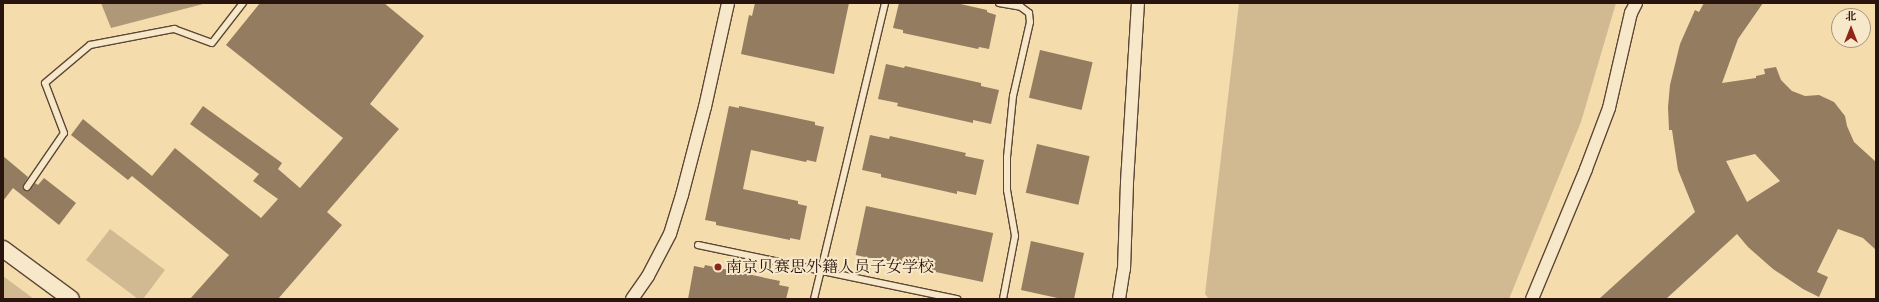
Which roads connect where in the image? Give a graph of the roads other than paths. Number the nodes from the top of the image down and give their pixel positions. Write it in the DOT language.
graph roads {
  1 [pos="243,3"];
  2 [pos="728,3"];
  3 [pos="884,3"];
  4 [pos="999,3"];
  5 [pos="1138,3"];
  6 [pos="1636,3"];
  7 [pos="27,187"];
  8 [pos="698,245"];
  9 [pos="3,249"];
  10 [pos="820,271"];
  11 [pos="71,299"];
  12 [pos="632,299"];
  13 [pos="814,299"];
  14 [pos="957,299"];
  15 [pos="1003,299"];
  16 [pos="1119,299"];
  17 [pos="1532,299"];
  1 -- 7 [label="lane"];
  2 -- 12 [label="street"];
  3 -- 10 [label="lane"];
  4 -- 15 [label="lane"];
  5 -- 16 [label="street"];
  6 -- 17 [label="street"];
  8 -- 10 [label="lane"];
  9 -- 11 [label="main road"];
  10 -- 13 [label="lane"];
  10 -- 14 [label="lane"];
}
